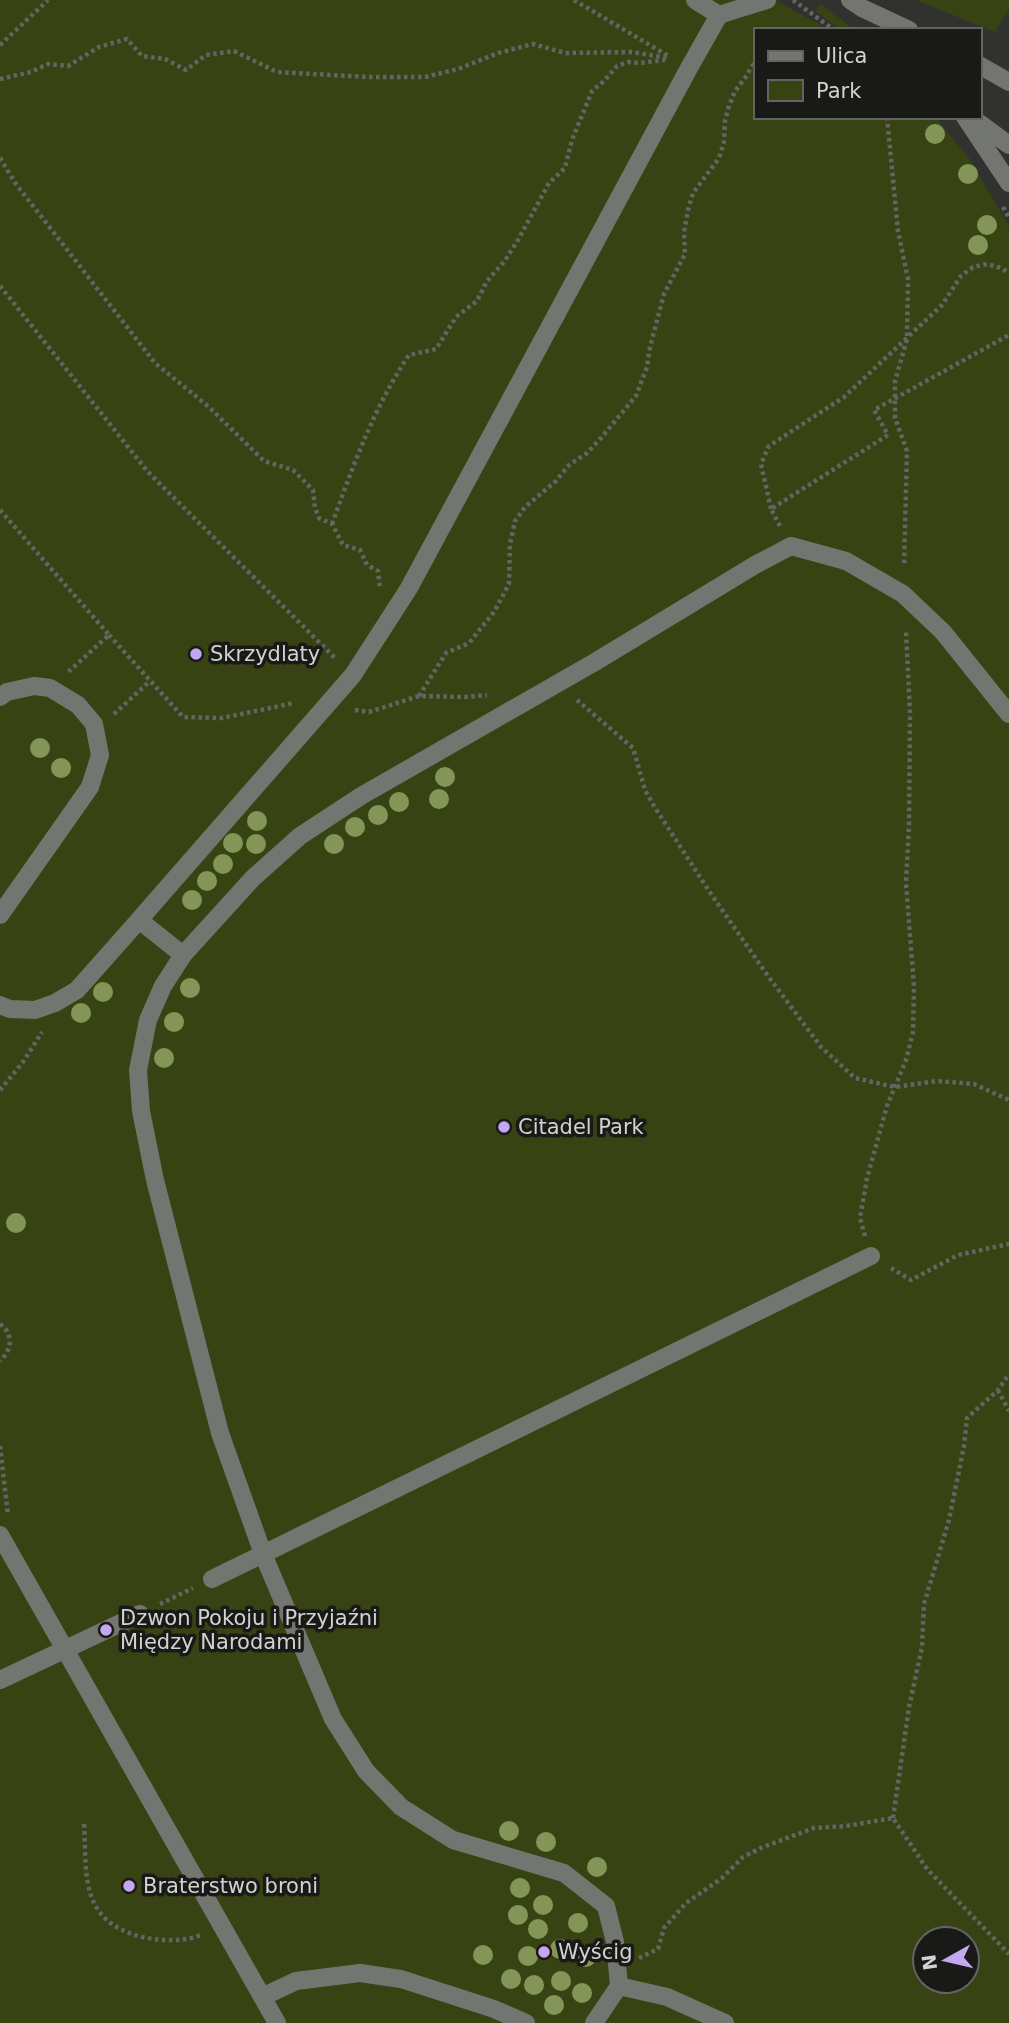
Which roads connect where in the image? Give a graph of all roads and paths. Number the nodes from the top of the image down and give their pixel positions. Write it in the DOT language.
graph roads {
  1 [pos="48,0"];
  2 [pos="574,0"];
  3 [pos="695,0"];
  4 [pos="767,0"];
  5 [pos="793,0"];
  6 [pos="856,4"];
  7 [pos="719,15"];
  8 [pos="831,28"];
  9 [pos="881,28"];
  10 [pos="905,28"];
  11 [pos="0,45"];
  12 [pos="673,58"];
  13 [pos="754,64"];
  14 [pos="981,66"];
  15 [pos="0,79"];
  16 [pos="1009,82"];
  17 [pos="887,119"];
  18 [pos="966,119"];
  19 [pos="974,119"];
  20 [pos="1009,145"];
  21 [pos="0,158"];
  22 [pos="1009,183"];
  23 [pos="1009,273"];
  24 [pos="0,286"];
  25 [pos="1009,335"];
  26 [pos="906,339"];
  27 [pos="896,397"];
  28 [pos="771,509"];
  29 [pos="0,510"];
  30 [pos="332,524"];
  31 [pos="791,545"];
  32 [pos="903,594"];
  33 [pos="381,631"];
  34 [pos="109,635"];
  35 [pos="353,675"];
  36 [pos="150,681"];
  37 [pos="50,688"];
  38 [pos="543,692"];
  39 [pos="497,694"];
  40 [pos="336,695"];
  41 [pos="419,696"];
  42 [pos="0,697"];
  43 [pos="1009,714"];
  44 [pos="95,731"];
  45 [pos="0,915"];
  46 [pos="139,920"];
  47 [pos="183,956"];
  48 [pos="0,1005"];
  49 [pos="38,1040"];
  50 [pos="895,1087"];
  51 [pos="0,1090"];
  52 [pos="1009,1100"];
  53 [pos="1009,1244"];
  54 [pos="871,1256"];
  55 [pos="0,1324"];
  56 [pos="0,1361"];
  57 [pos="1009,1374"];
  58 [pos="998,1390"];
  59 [pos="1009,1410"];
  60 [pos="0,1446"];
  61 [pos="0,1535"];
  62 [pos="263,1554"];
  63 [pos="13,1558"];
  64 [pos="212,1579"];
  65 [pos="140,1614"];
  66 [pos="65,1648"];
  67 [pos="0,1680"];
  68 [pos="893,1818"];
  69 [pos="84,1824"];
  70 [pos="222,1928"];
  71 [pos="1009,1954"];
  72 [pos="619,1986"];
  73 [pos="262,1997"];
  74 [pos="277,2023"];
  75 [pos="526,2023"];
  76 [pos="594,2023"];
  77 [pos="725,2023"];
  1 -- 11 [label="path"];
  2 -- 12 [label="path"];
  3 -- 7 [label="street"];
  4 -- 7 [label="street"];
  5 -- 8 [label="path"];
  6 -- 9 [label="street"];
  6 -- 10 [label="street"];
  7 -- 33 [label="street"];
  12 -- 15 [label="path"];
  12 -- 30 [label="path"];
  13 -- 41 [label="path"];
  14 -- 16 [label="street"];
  17 -- 26 [label="path"];
  18 -- 22 [label="street"];
  19 -- 20 [label="street"];
  21 -- 30 [label="path"];
  23 -- 26 [label="path"];
  24 -- 35 [label="path"];
  25 -- 27 [label="path"];
  26 -- 27 [label="path"];
  26 -- 28 [label="path"];
  27 -- 28 [label="path"];
  27 -- 32 [label="path"];
  28 -- 31 [label="path"];
  29 -- 34 [label="path"];
  30 -- 33 [label="path"];
  31 -- 32 [label="street"];
  31 -- 38 [label="street"];
  32 -- 43 [label="street"];
  32 -- 50 [label="path"];
  33 -- 35 [label="street"];
  34 -- 36 [label="path"];
  34 -- 37 [label="path"];
  35 -- 40 [label="street"];
  36 -- 40 [label="path"];
  36 -- 44 [label="path"];
  37 -- 42 [label="street"];
  37 -- 44 [label="street"];
  38 -- 47 [label="street"];
  38 -- 50 [label="path"];
  39 -- 41 [label="path"];
  40 -- 41 [label="path"];
  40 -- 46 [label="street"];
  44 -- 45 [label="street"];
  46 -- 47 [label="street"];
  46 -- 48 [label="street"];
  47 -- 62 [label="street"];
  49 -- 51 [label="path"];
  50 -- 52 [label="path"];
  50 -- 54 [label="path"];
  53 -- 54 [label="path"];
  54 -- 62 [label="street"];
  55 -- 56 [label="path"];
  57 -- 58 [label="path"];
  58 -- 59 [label="path"];
  58 -- 68 [label="path"];
  60 -- 63 [label="path"];
  61 -- 63 [label="street"];
  62 -- 64 [label="street"];
  62 -- 72 [label="street"];
  63 -- 66 [label="street"];
  64 -- 65 [label="path"];
  65 -- 66 [label="street"];
  66 -- 67 [label="street"];
  66 -- 70 [label="street"];
  68 -- 71 [label="path"];
  68 -- 72 [label="path"];
  69 -- 70 [label="path"];
  70 -- 73 [label="street"];
  72 -- 76 [label="street"];
  72 -- 77 [label="street"];
  73 -- 74 [label="street"];
  73 -- 75 [label="street"];
}
